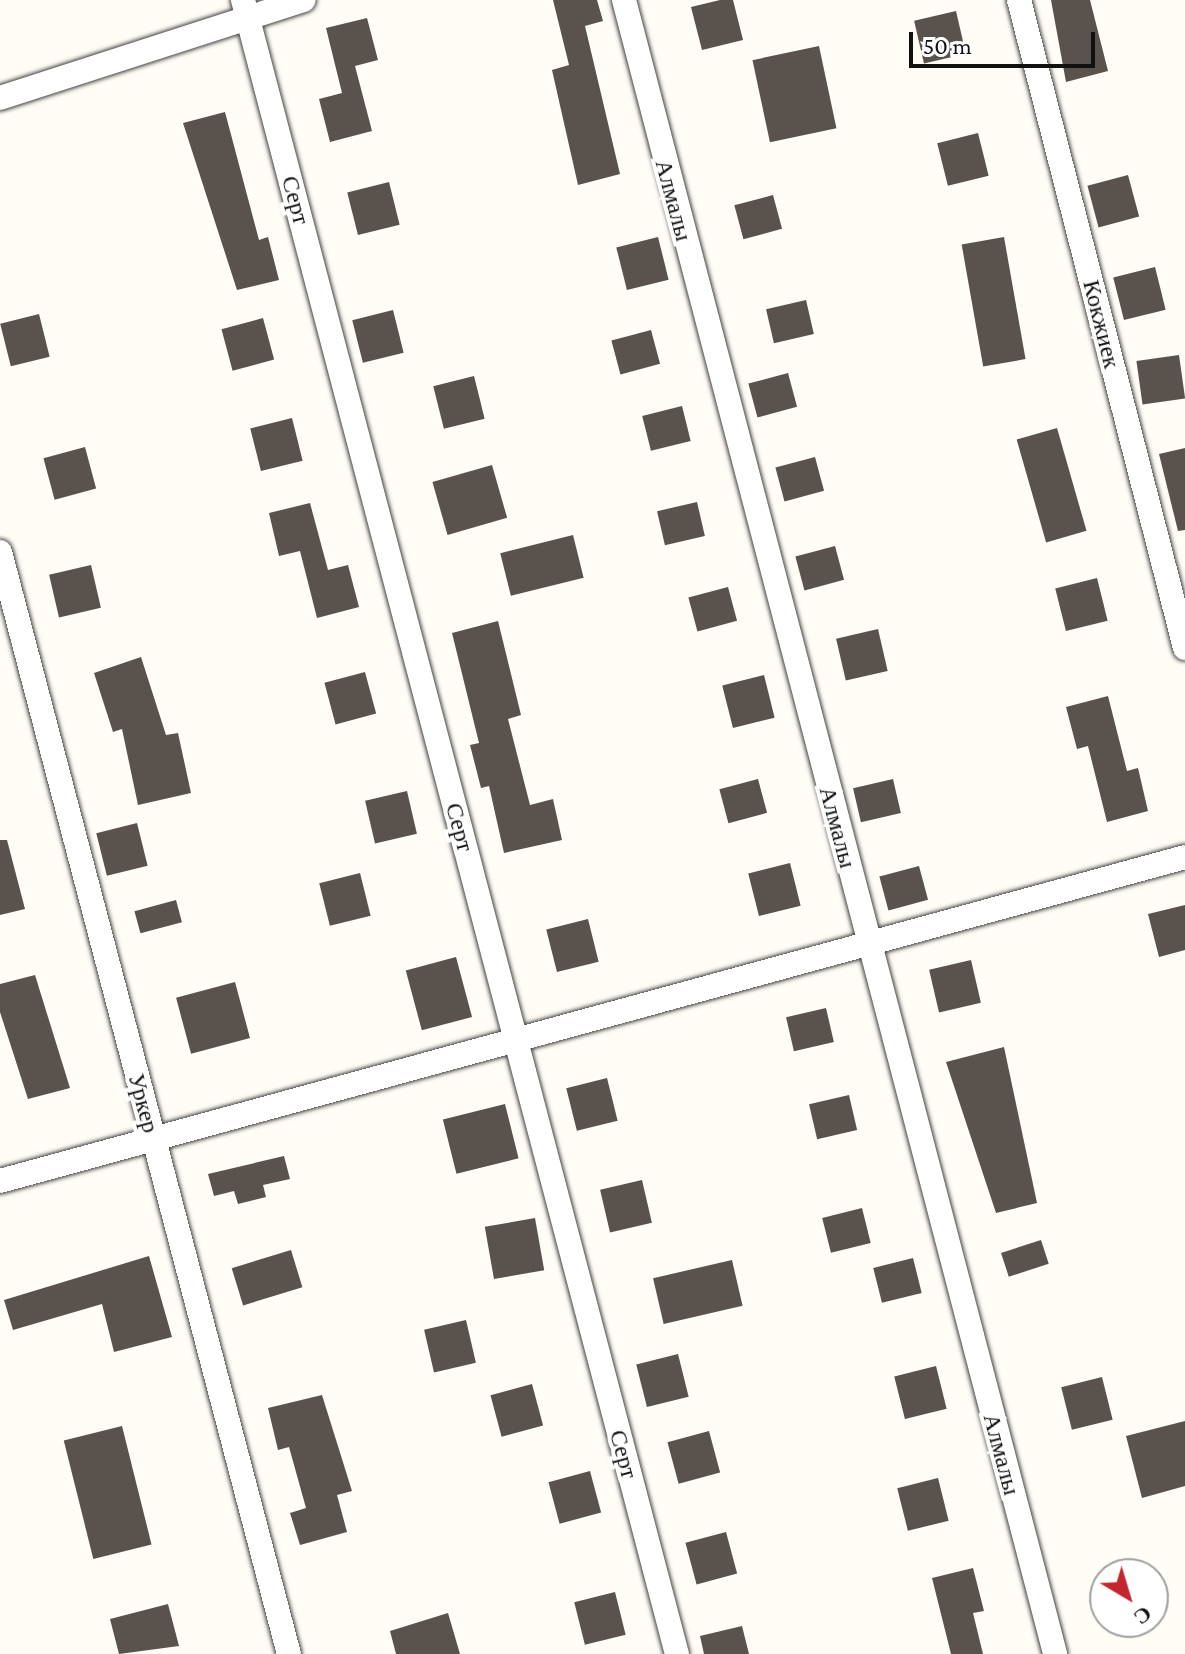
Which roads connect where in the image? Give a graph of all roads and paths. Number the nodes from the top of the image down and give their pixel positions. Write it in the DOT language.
graph roads {
  1 [pos="304,0"];
  2 [pos="624,0"];
  3 [pos="1019,0"];
  4 [pos="245,9"];
  5 [pos="0,98"];
  6 [pos="0,552"];
  7 [pos="1185,648"];
  8 [pos="1185,857"];
  9 [pos="869,943"];
  10 [pos="516,1040"];
  11 [pos="154,1139"];
  12 [pos="0,1181"];
  13 [pos="289,1654"];
  14 [pos="677,1654"];
  15 [pos="1055,1654"];
  1 -- 4 [label="street"];
  2 -- 9 [label="street, Алмалы"];
  3 -- 7 [label="street, Кокжиек"];
  4 -- 5 [label="street"];
  4 -- 10 [label="street, Серт"];
  6 -- 11 [label="street, Уркер"];
  8 -- 9 [label="street"];
  9 -- 10 [label="street"];
  9 -- 15 [label="street, Алмалы"];
  10 -- 11 [label="street"];
  10 -- 14 [label="street, Серт"];
  11 -- 12 [label="street"];
  11 -- 13 [label="street, Уркер"];
}
